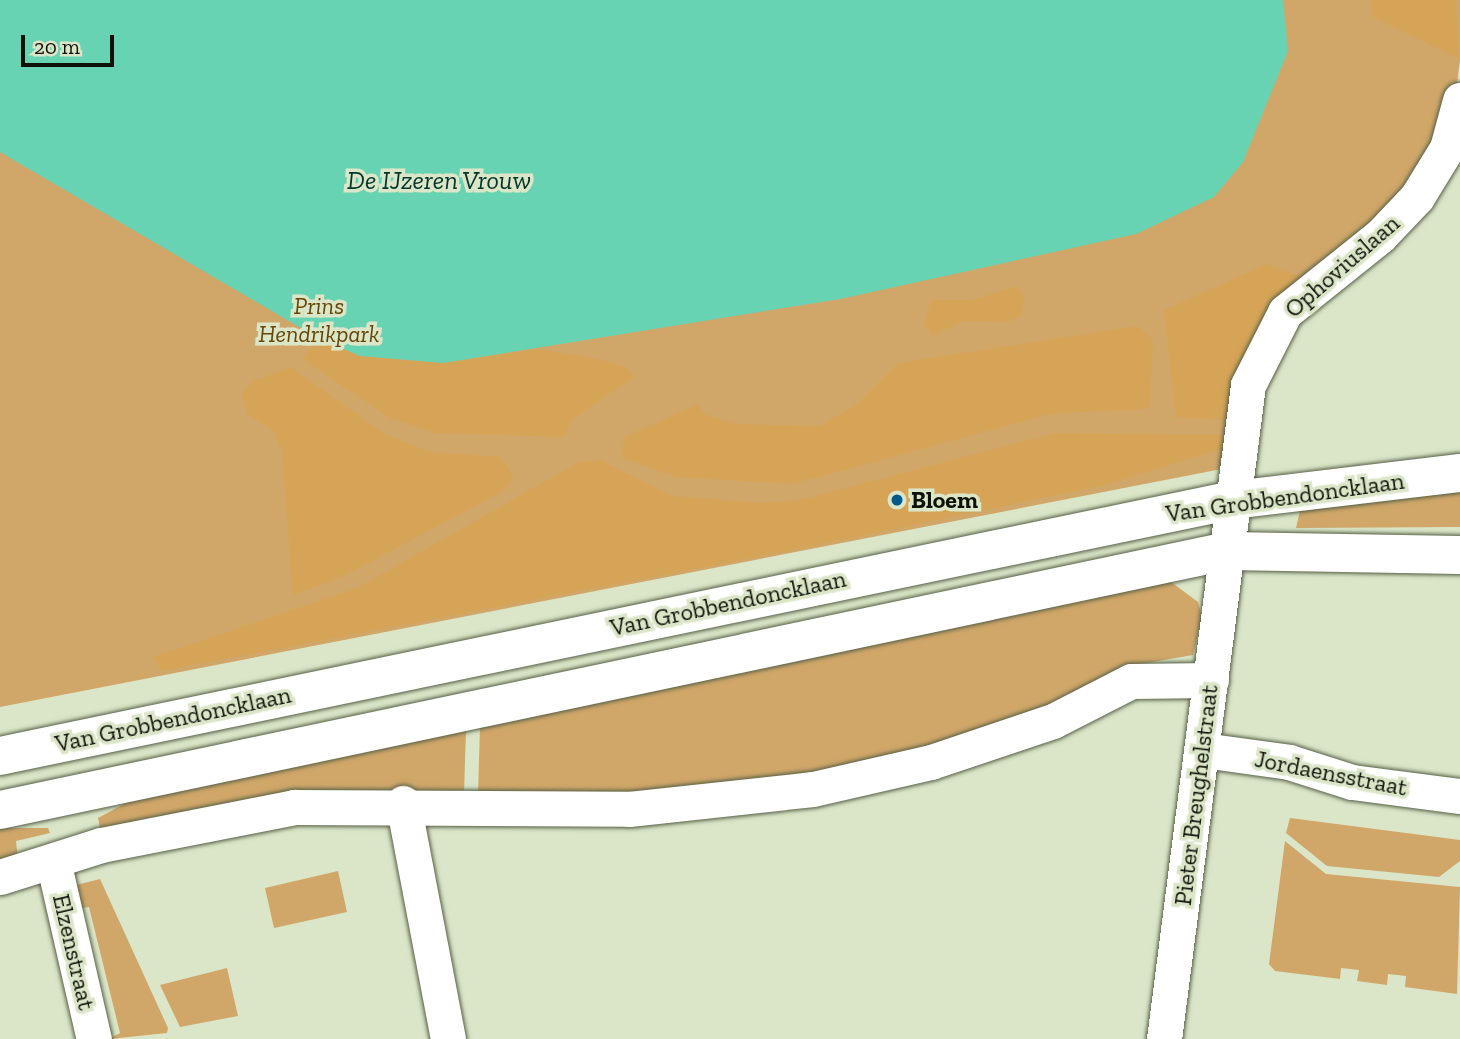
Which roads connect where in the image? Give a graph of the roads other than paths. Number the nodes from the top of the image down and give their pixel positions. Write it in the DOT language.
graph roads {
  1 [pos="1460,100"];
  2 [pos="1460,473"];
  3 [pos="1233,499"];
  4 [pos="1227,551"];
  5 [pos="1460,555"];
  6 [pos="1211,680"];
  7 [pos="1203,750"];
  8 [pos="0,756"];
  9 [pos="1460,796"];
  10 [pos="403,803"];
  11 [pos="0,810"];
  12 [pos="54,865"];
  13 [pos="0,877"];
  14 [pos="94,1039"];
  15 [pos="448,1039"];
  16 [pos="1164,1039"];
  1 -- 3 [label="street, Ophoviuslaan"];
  2 -- 3 [label="main road, Van Grobbendoncklaan"];
  3 -- 4 [label="street, Pieter Breughelstraat"];
  3 -- 8 [label="main road, Van Grobbendoncklaan"];
  4 -- 5 [label="main road, Van Grobbendoncklaan"];
  4 -- 6 [label="street, Pieter Breughelstraat"];
  4 -- 11 [label="main road, Van Grobbendoncklaan"];
  6 -- 7 [label="street, Pieter Breughelstraat"];
  6 -- 10 [label="street"];
  7 -- 9 [label="street, Jordaensstraat"];
  7 -- 16 [label="street, Pieter Breughelstraat"];
  10 -- 12 [label="street"];
  10 -- 15 [label="street"];
  12 -- 13 [label="street"];
  12 -- 14 [label="street, Elzenstraat"];
}
